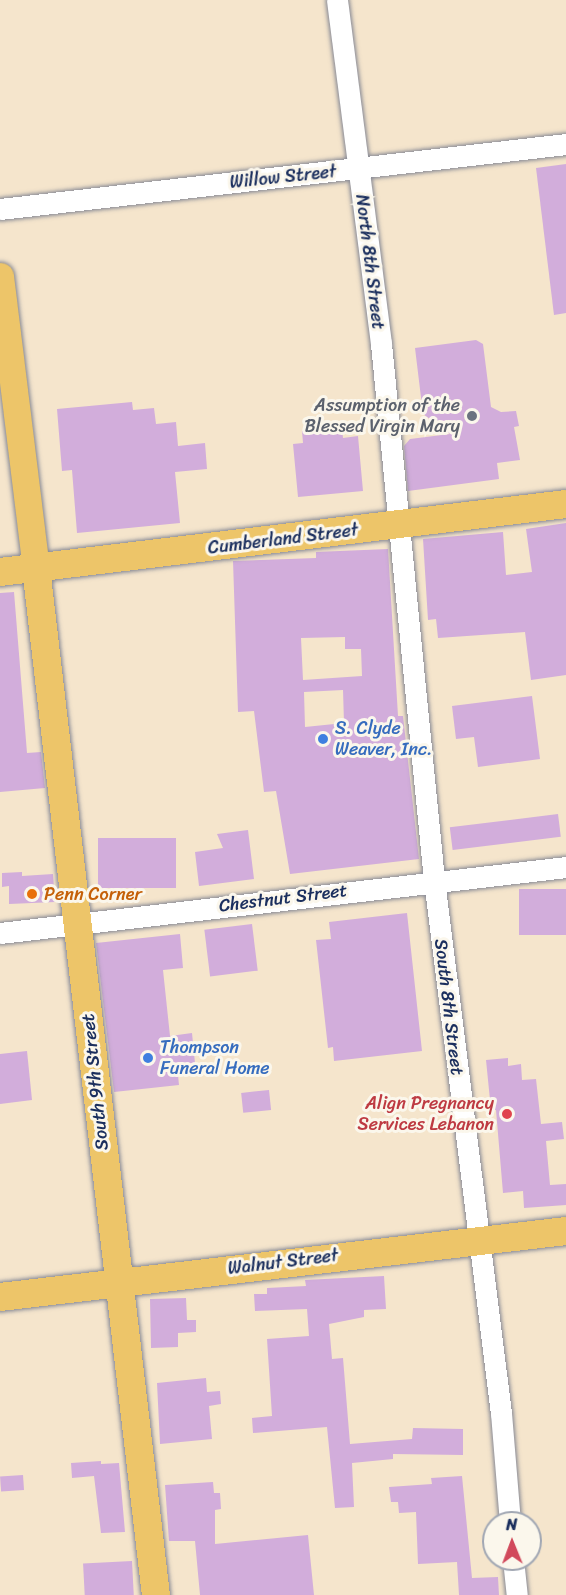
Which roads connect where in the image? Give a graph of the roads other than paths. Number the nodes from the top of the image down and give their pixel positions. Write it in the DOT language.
graph roads {
  1 [pos="338,0"];
  2 [pos="566,144"];
  3 [pos="358,168"];
  4 [pos="0,209"];
  5 [pos="0,276"];
  6 [pos="566,504"];
  7 [pos="398,525"];
  8 [pos="36,568"];
  9 [pos="0,572"];
  10 [pos="566,867"];
  11 [pos="434,880"];
  12 [pos="77,922"];
  13 [pos="0,933"];
  14 [pos="566,1230"];
  15 [pos="479,1239"];
  16 [pos="118,1281"];
  17 [pos="0,1297"];
  18 [pos="509,1511"];
  19 [pos="514,1571"];
  20 [pos="156,1595"];
  21 [pos="517,1595"];
  1 -- 3 [label="street, North 8th Street"];
  2 -- 3 [label="street, Willow Street"];
  3 -- 4 [label="street, Willow Street"];
  3 -- 7 [label="street, North 8th Street"];
  5 -- 8 [label="main road"];
  6 -- 7 [label="highway, Cumberland Street"];
  7 -- 8 [label="highway, Cumberland Street"];
  7 -- 11 [label="street, South 8th Street"];
  8 -- 9 [label="highway, Cumberland Street"];
  8 -- 12 [label="highway, South 9th Street"];
  10 -- 11 [label="street, Chestnut Street"];
  11 -- 12 [label="street, Chestnut Street"];
  11 -- 15 [label="street, South 8th Street"];
  12 -- 13 [label="street, Chestnut Street"];
  12 -- 16 [label="highway, South 9th Street"];
  14 -- 15 [label="highway, Walnut Street"];
  15 -- 16 [label="highway, Walnut Street"];
  15 -- 18 [label="street, South 8th Street"];
  16 -- 17 [label="highway, Walnut Street"];
  16 -- 20 [label="highway, South 9th Street"];
  19 -- 21 [label="street"];
}
